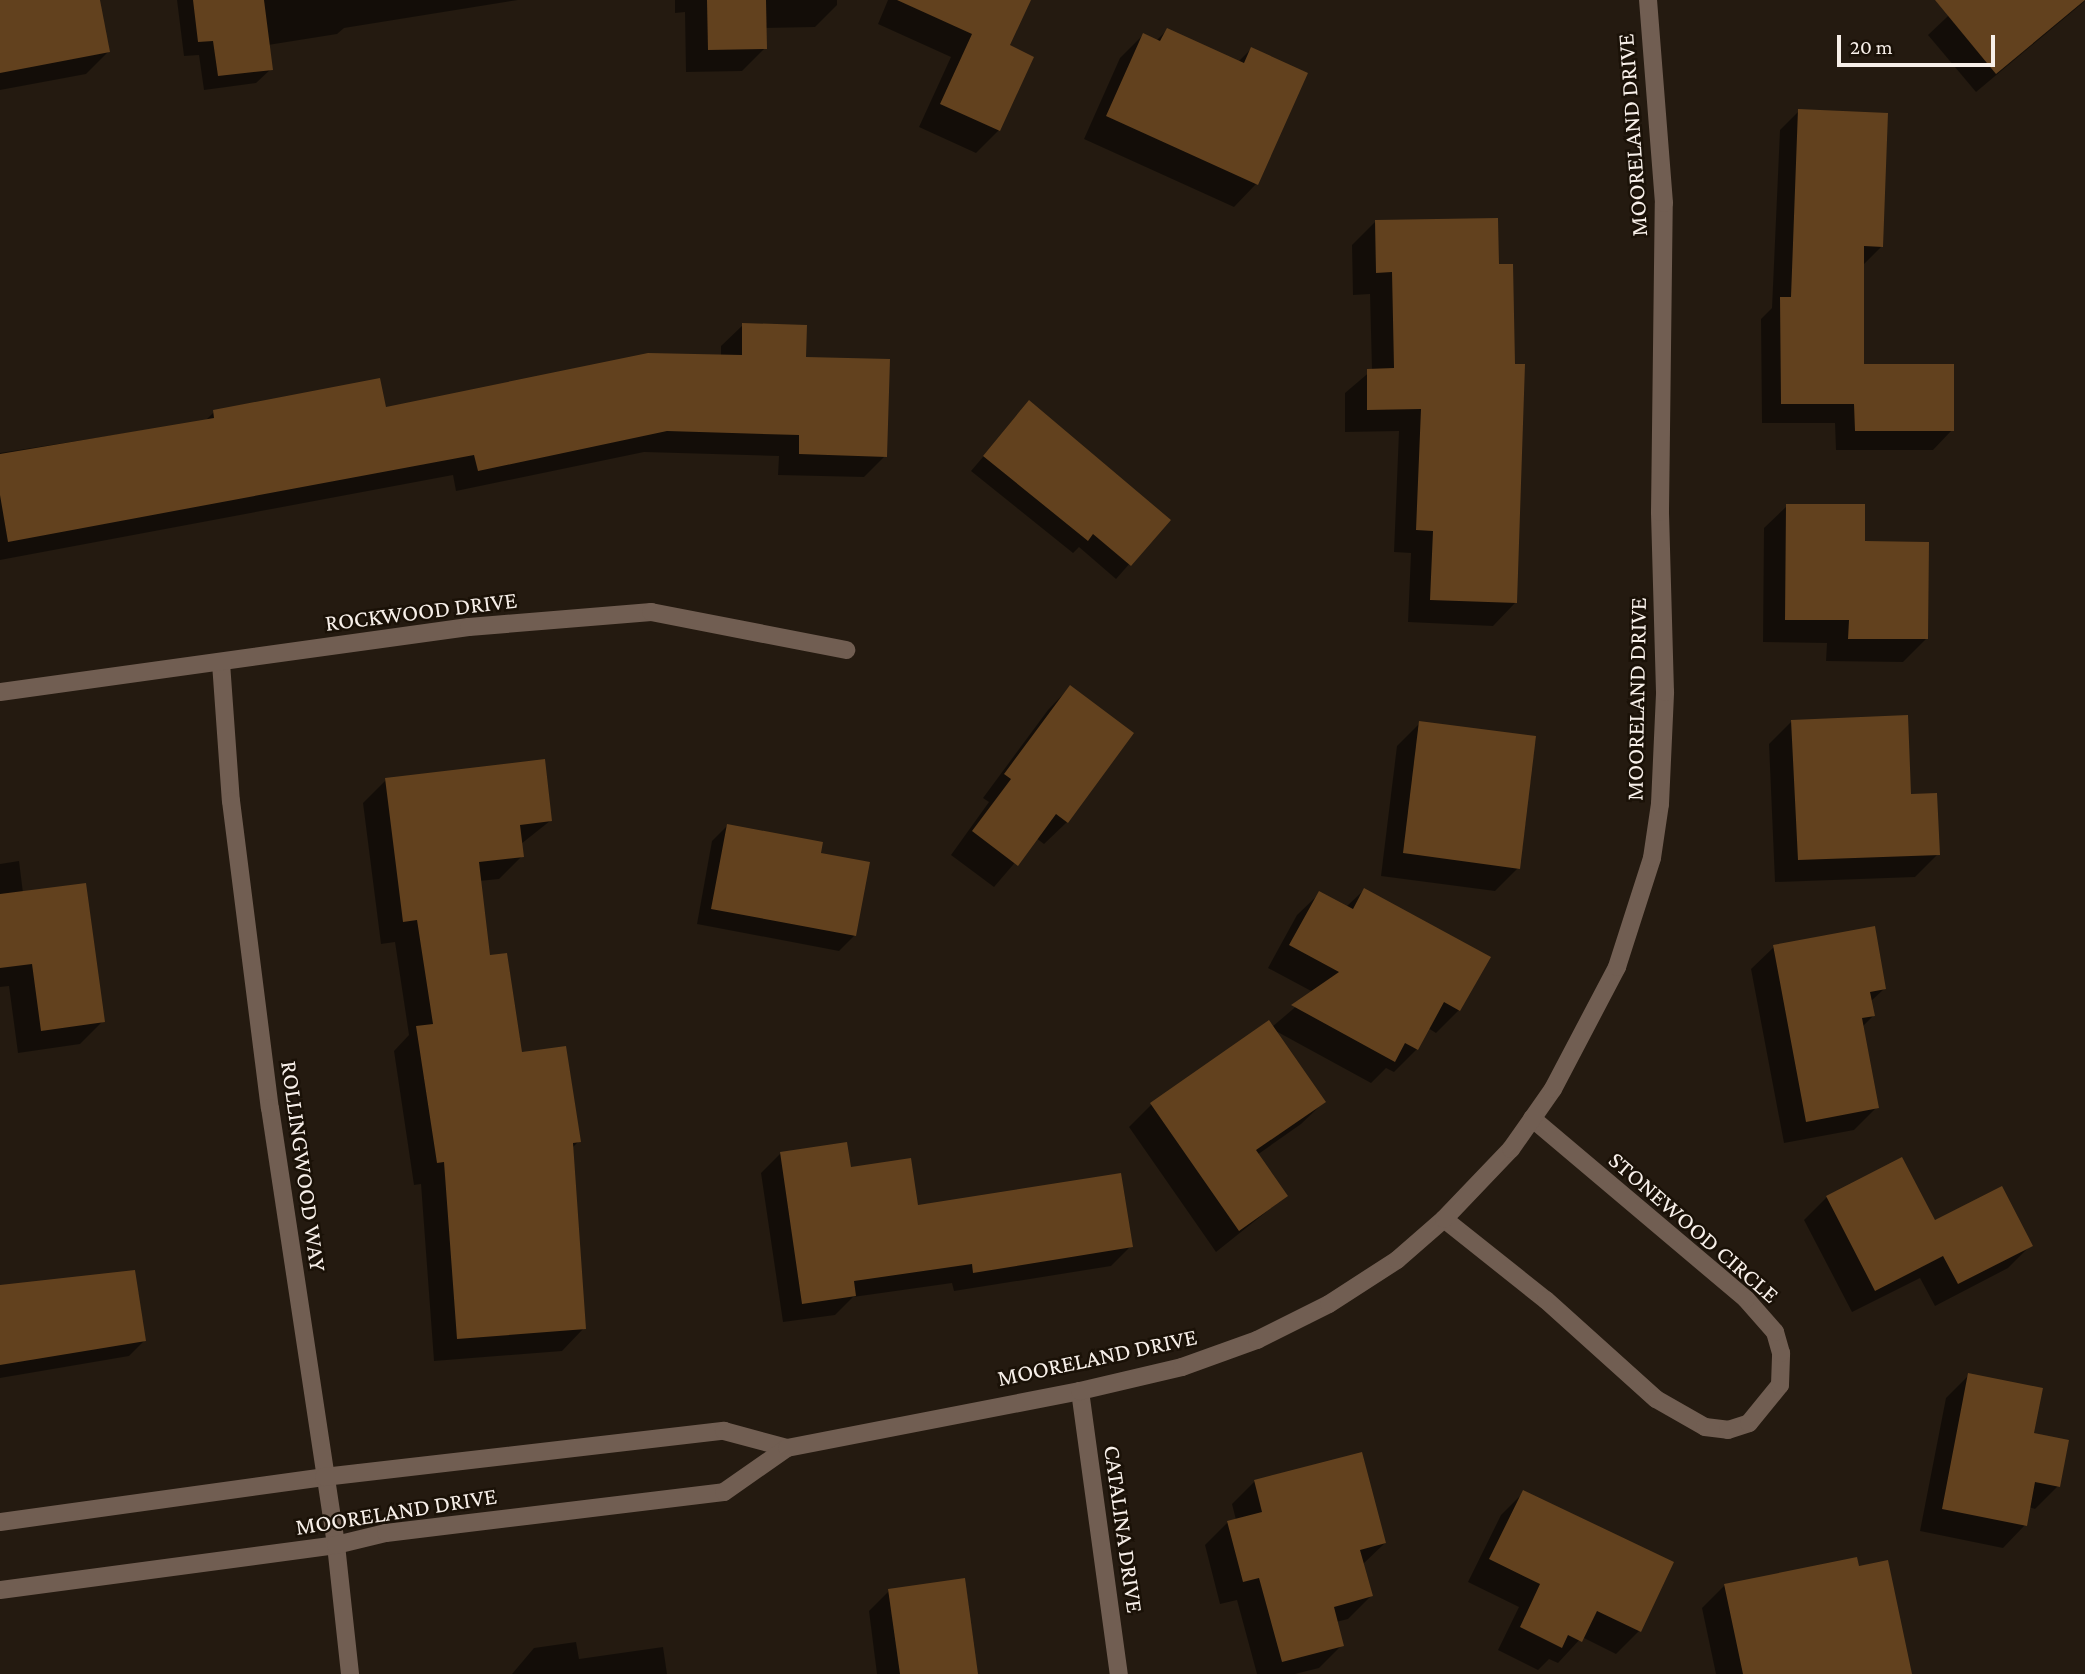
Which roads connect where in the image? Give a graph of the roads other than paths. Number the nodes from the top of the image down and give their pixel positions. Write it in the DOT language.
graph roads {
  1 [pos="1648,0"];
  2 [pos="846,650"];
  3 [pos="221,663"];
  4 [pos="0,692"];
  5 [pos="1532,1118"];
  6 [pos="1444,1219"];
  7 [pos="1080,1391"];
  8 [pos="787,1448"];
  9 [pos="324,1477"];
  10 [pos="0,1522"];
  11 [pos="336,1545"];
  12 [pos="0,1590"];
  13 [pos="350,1674"];
  14 [pos="1119,1674"];
  1 -- 5 [label="street, MOORELAND DRIVE"];
  2 -- 3 [label="street, ROCKWOOD DRIVE"];
  3 -- 4 [label="street, ROCKWOOD DRIVE"];
  3 -- 9 [label="street, ROLLINGWOOD WAY"];
  5 -- 6 [label="street, MOORELAND DRIVE"];
  5 -- 6 [label="street, STONEWOOD CIRCLE"];
  6 -- 7 [label="street, MOORELAND DRIVE"];
  7 -- 8 [label="street, MOORELAND DRIVE"];
  7 -- 14 [label="street, CATALINA DRIVE"];
  8 -- 9 [label="street, MOORELAND DRIVE"];
  8 -- 11 [label="street, MOORELAND DRIVE"];
  9 -- 10 [label="street, MOORELAND DRIVE"];
  9 -- 11 [label="street, ROLLINGWOOD WAY"];
  11 -- 12 [label="street, MOORELAND DRIVE"];
  11 -- 13 [label="street, ROLLINGWOOD WAY"];
}
